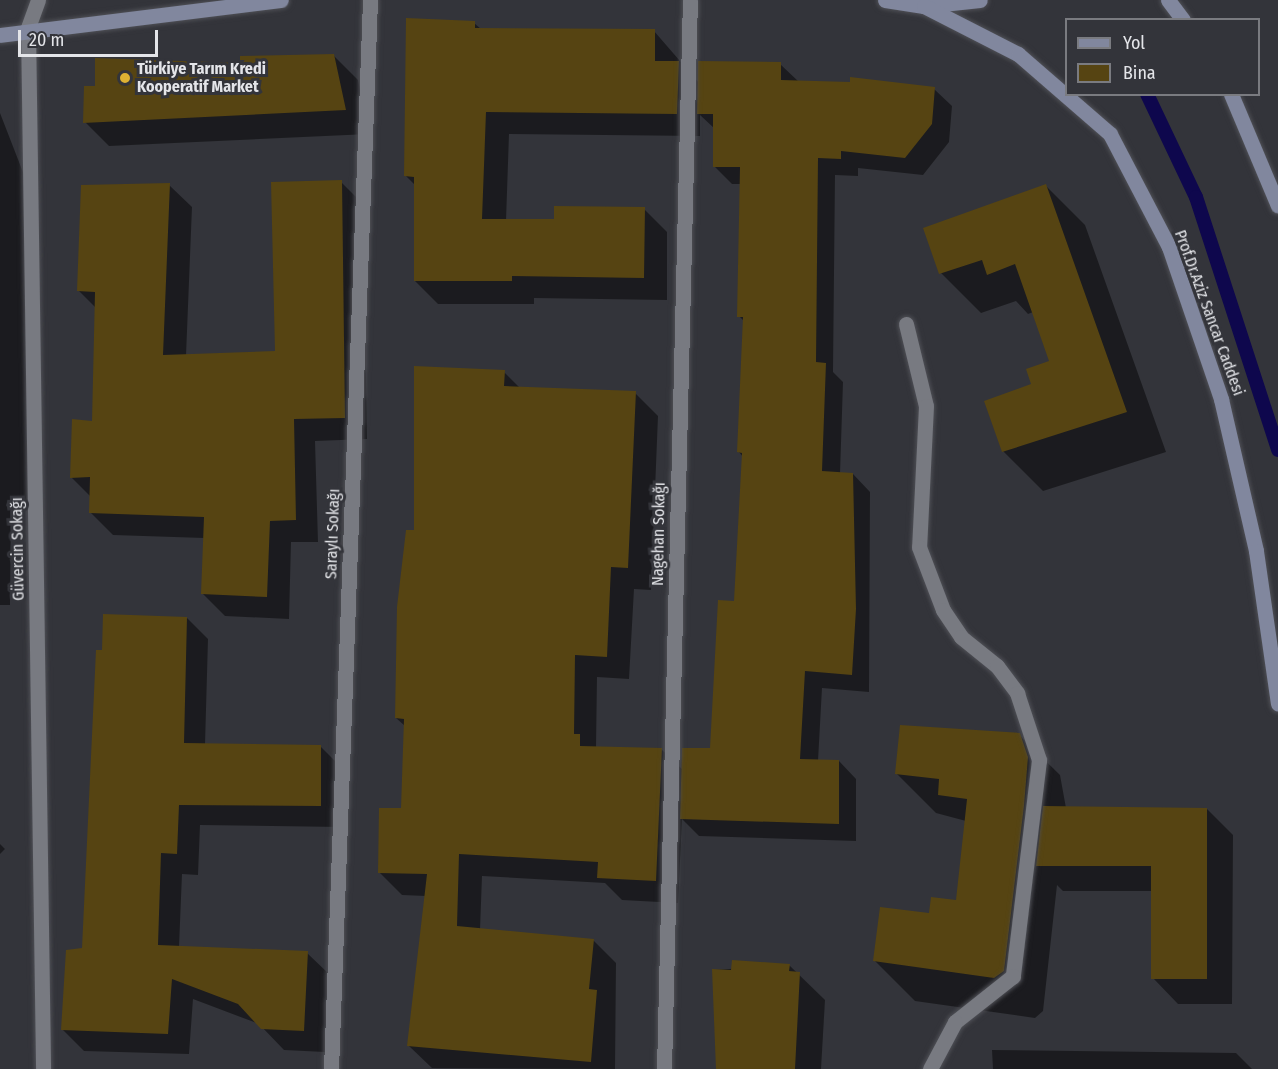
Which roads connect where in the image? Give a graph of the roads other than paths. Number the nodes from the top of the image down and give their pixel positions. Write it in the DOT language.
graph roads {
  1 [pos="38,0"];
  2 [pos="281,0"];
  3 [pos="370,0"];
  4 [pos="690,0"];
  5 [pos="885,0"];
  6 [pos="980,0"];
  7 [pos="1168,0"];
  8 [pos="924,6"];
  9 [pos="1182,18"];
  10 [pos="28,28"];
  11 [pos="0,35"];
  12 [pos="1065,95"];
  13 [pos="1066,96"];
  14 [pos="1232,96"];
  15 [pos="1278,206"];
  16 [pos="906,324"];
  17 [pos="1278,703"];
  18 [pos="43,1069"];
  19 [pos="331,1069"];
  20 [pos="664,1069"];
  21 [pos="930,1069"];
  1 -- 10 [label="street"];
  2 -- 10 [label="street"];
  3 -- 19 [label="street, Saraylı Sokağı"];
  4 -- 20 [label="street, Nagehan Sokağı"];
  5 -- 8 [label="street"];
  6 -- 8 [label="street"];
  7 -- 9 [label="street"];
  8 -- 12 [label="street, Prof.Dr.Aziz Sancar Caddesi"];
  10 -- 11 [label="street"];
  10 -- 18 [label="street, Güvercin Sokağı"];
  13 -- 17 [label="street, Prof.Dr.Aziz Sancar Caddesi"];
  14 -- 15 [label="street"];
  16 -- 21 [label="street"];
}
